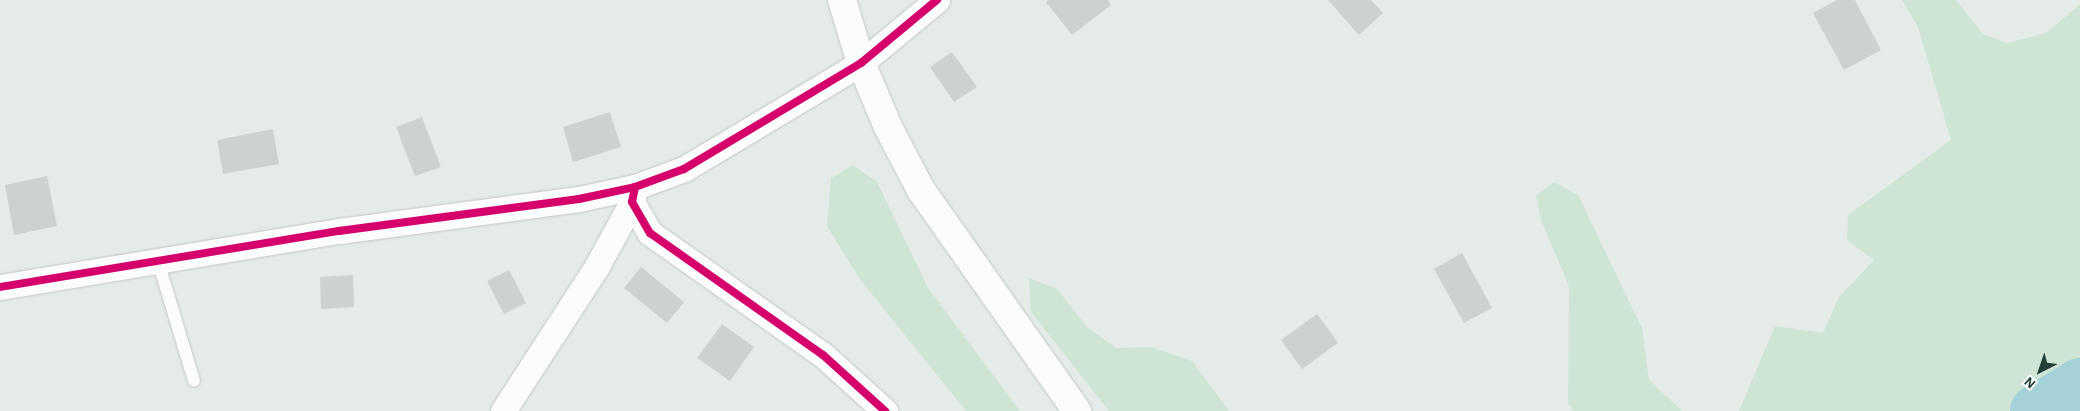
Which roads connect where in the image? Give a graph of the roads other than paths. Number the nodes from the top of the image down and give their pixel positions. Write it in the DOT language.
graph roads {
  1 [pos="842,0"];
  2 [pos="937,0"];
  3 [pos="861,63"];
  4 [pos="633,194"];
  5 [pos="158,261"];
  6 [pos="0,287"];
  7 [pos="194,381"];
  8 [pos="503,411"];
  9 [pos="885,411"];
  10 [pos="1077,411"];
  1 -- 3 [label="main road"];
  2 -- 3 [label="street"];
  3 -- 4 [label="street"];
  3 -- 10 [label="main road"];
  4 -- 5 [label="street"];
  4 -- 8 [label="street"];
  4 -- 9 [label="street"];
  5 -- 6 [label="street"];
  5 -- 7 [label="lane"];
}
